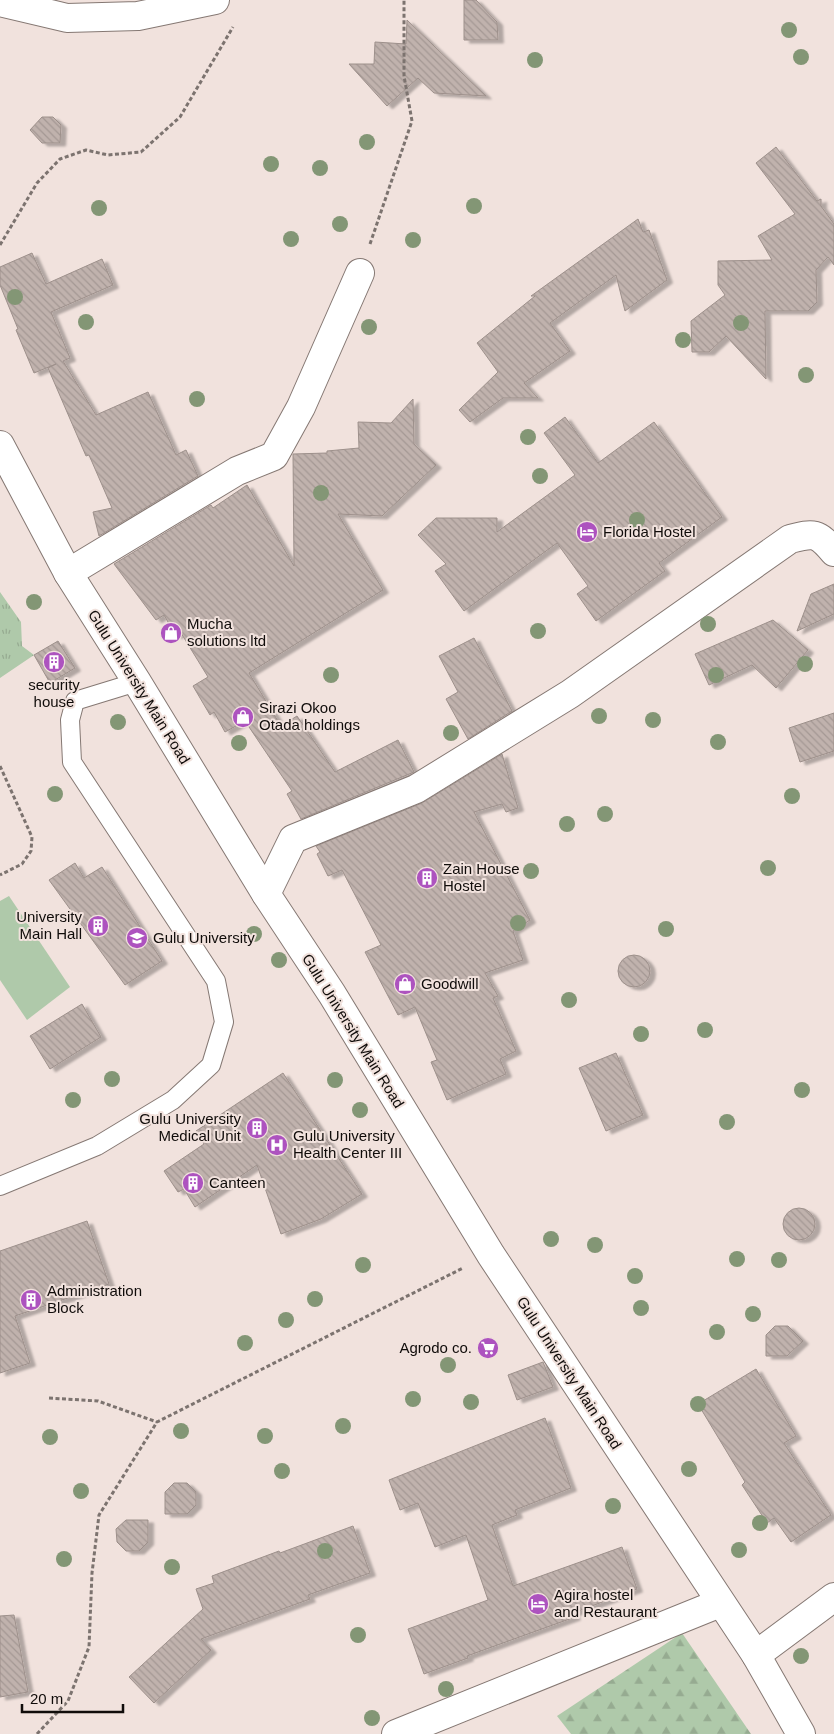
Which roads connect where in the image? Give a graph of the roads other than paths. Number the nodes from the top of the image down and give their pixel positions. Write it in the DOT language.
graph roads {
  1 [pos="215,0"];
  2 [pos="0,2"];
  3 [pos="360,274"];
  4 [pos="0,445"];
  5 [pos="834,552"];
  6 [pos="68,573"];
  7 [pos="137,682"];
  8 [pos="266,894"];
  9 [pos="0,1186"];
  10 [pos="834,1597"];
  11 [pos="720,1603"];
  12 [pos="756,1655"];
  13 [pos="396,1734"];
  14 [pos="801,1734"];
  1 -- 2 [label="street"];
  3 -- 6 [label="street"];
  4 -- 6 [label="street, Gulu University Main Road"];
  5 -- 8 [label="street"];
  6 -- 7 [label="street, Gulu University Main Road"];
  7 -- 8 [label="street, Gulu University Main Road"];
  7 -- 9 [label="lane"];
  8 -- 11 [label="street, Gulu University Main Road"];
  10 -- 12 [label="street"];
  11 -- 12 [label="street, Gulu University Main Road"];
  11 -- 13 [label="street"];
  12 -- 14 [label="street, Gulu University Main Road"];
}
